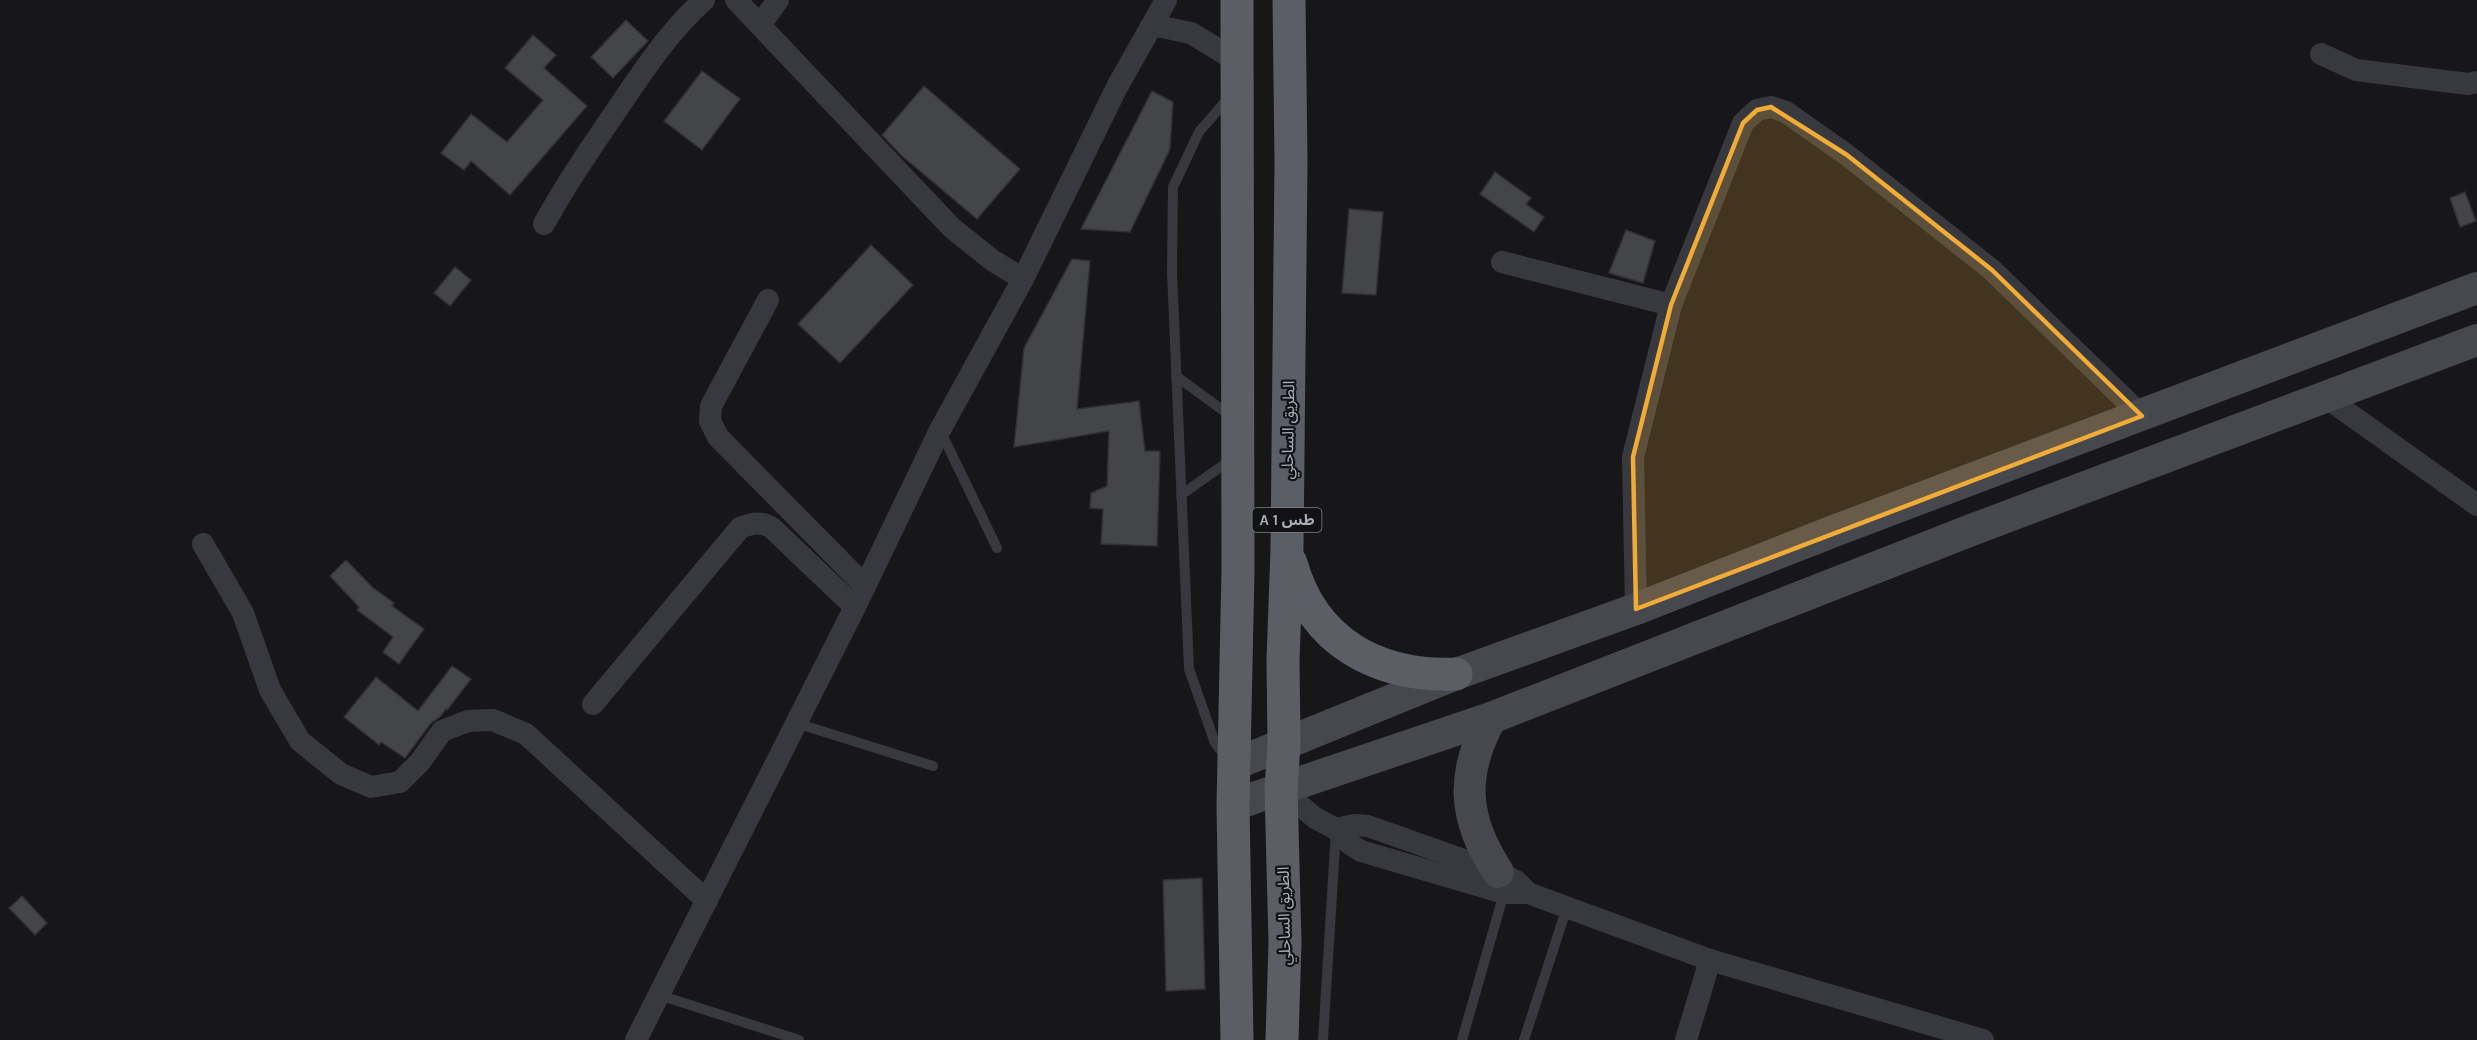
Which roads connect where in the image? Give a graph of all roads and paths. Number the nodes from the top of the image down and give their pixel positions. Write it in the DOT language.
graph roads {
  1 [pos="704,0"];
  2 [pos="736,0"];
  3 [pos="778,0"];
  4 [pos="1166,0"];
  5 [pos="1237,0"];
  6 [pos="1289,0"];
  7 [pos="1152,24"];
  8 [pos="760,25"];
  9 [pos="2320,54"];
  10 [pos="1236,75"];
  11 [pos="2477,82"];
  12 [pos="544,224"];
  13 [pos="1502,262"];
  14 [pos="1023,279"];
  15 [pos="2477,288"];
  16 [pos="768,300"];
  17 [pos="1671,305"];
  18 [pos="2477,340"];
  19 [pos="1176,376"];
  20 [pos="2327,398"];
  21 [pos="2142,416"];
  22 [pos="1236,420"];
  23 [pos="940,430"];
  24 [pos="1238,454"];
  25 [pos="1182,495"];
  26 [pos="2477,505"];
  27 [pos="203,544"];
  28 [pos="997,548"];
  29 [pos="1287,549"];
  30 [pos="865,586"];
  31 [pos="855,607"];
  32 [pos="1636,609"];
  33 [pos="1456,674"];
  34 [pos="593,704"];
  35 [pos="1491,717"];
  36 [pos="796,723"];
  37 [pos="1284,744"];
  38 [pos="1235,764"];
  39 [pos="933,766"];
  40 [pos="1281,789"];
  41 [pos="1233,805"];
  42 [pos="1336,829"];
  43 [pos="1501,883"];
  44 [pos="706,901"];
  45 [pos="1567,907"];
  46 [pos="1710,960"];
  47 [pos="659,995"];
  48 [pos="1913,1030"];
  49 [pos="636,1040"];
  50 [pos="800,1040"];
  51 [pos="1237,1040"];
  52 [pos="1282,1040"];
  53 [pos="1323,1040"];
  54 [pos="1462,1040"];
  55 [pos="1524,1040"];
  56 [pos="1686,1040"];
  57 [pos="1983,1040"];
  1 -- 12 [label="street"];
  2 -- 8 [label="street"];
  3 -- 8 [label="street"];
  4 -- 7 [label="street"];
  5 -- 10 [label="highway, A 1 طس"];
  6 -- 29 [label="highway, الطريق الساحلي / A 1 طس"];
  7 -- 10 [label="street"];
  7 -- 14 [label="street"];
  8 -- 14 [label="street"];
  9 -- 11 [label="street"];
  10 -- 19 [label="lane"];
  10 -- 22 [label="highway, A 1 طس"];
  13 -- 17 [label="street"];
  14 -- 23 [label="street"];
  15 -- 21 [label="main road"];
  16 -- 30 [label="street"];
  17 -- 21 [label="street"];
  17 -- 32 [label="street"];
  18 -- 20 [label="main road"];
  19 -- 22 [label="lane"];
  19 -- 25 [label="lane"];
  20 -- 26 [label="street"];
  20 -- 35 [label="main road"];
  21 -- 32 [label="main road"];
  22 -- 24 [label="highway, A 1 طس"];
  23 -- 28 [label="lane"];
  23 -- 30 [label="street"];
  24 -- 25 [label="lane"];
  24 -- 38 [label="highway, A 1 طس"];
  25 -- 38 [label="lane"];
  27 -- 44 [label="street"];
  29 -- 33 [label="highway"];
  29 -- 37 [label="highway, الطريق الساحلي / A 1 طس"];
  30 -- 31 [label="street"];
  31 -- 34 [label="street"];
  31 -- 36 [label="street"];
  32 -- 33 [label="main road"];
  33 -- 37 [label="main road"];
  35 -- 40 [label="main road"];
  35 -- 43 [label="main road"];
  36 -- 39 [label="lane"];
  36 -- 44 [label="street"];
  37 -- 38 [label="main road"];
  37 -- 40 [label="highway, الطريق الساحلي / A 1 طس"];
  38 -- 41 [label="highway, A 1 طس"];
  40 -- 41 [label="main road"];
  40 -- 42 [label="street"];
  40 -- 52 [label="highway, الطريق الساحلي / A 1 طس"];
  41 -- 51 [label="highway, A 1 طس"];
  42 -- 43 [label="street"];
  42 -- 53 [label="lane"];
  43 -- 45 [label="street"];
  43 -- 54 [label="lane"];
  44 -- 47 [label="street"];
  45 -- 46 [label="street"];
  45 -- 55 [label="lane"];
  46 -- 48 [label="street"];
  46 -- 56 [label="street"];
  47 -- 49 [label="street"];
  47 -- 50 [label="lane"];
  48 -- 57 [label="street"];
}
